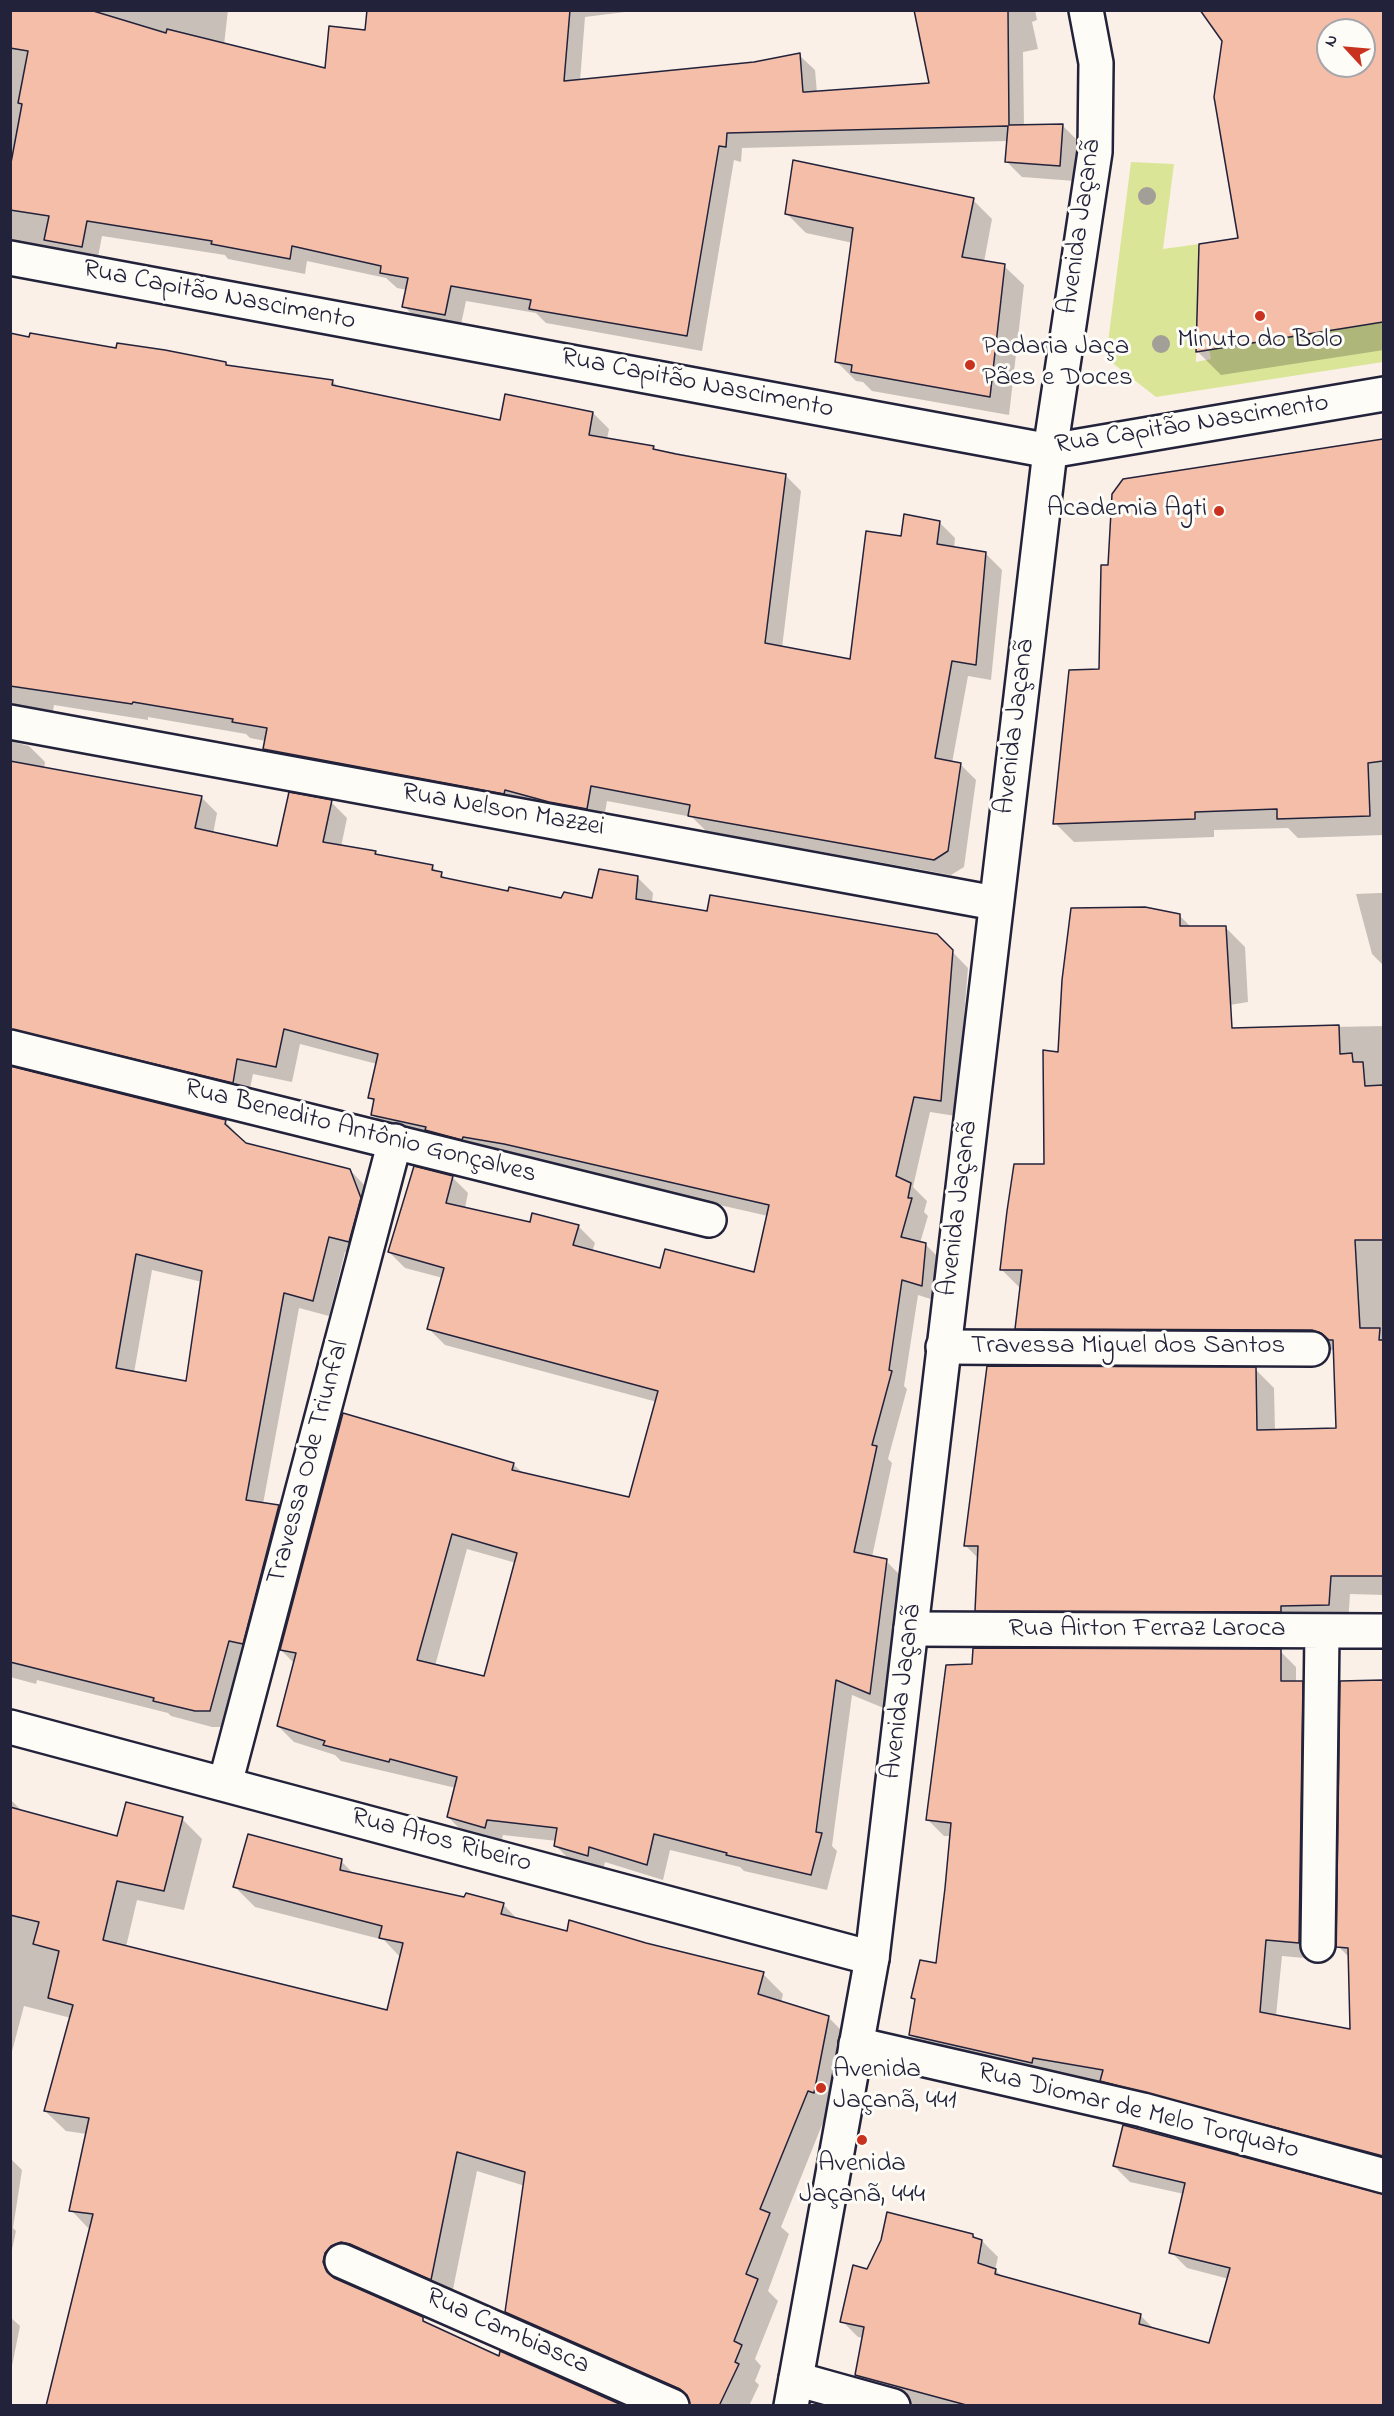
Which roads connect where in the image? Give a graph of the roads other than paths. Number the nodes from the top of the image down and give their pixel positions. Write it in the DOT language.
graph roads {
  1 [pos="1086,10"];
  2 [pos="10,258"];
  3 [pos="1383,394"];
  4 [pos="1050,452"];
  5 [pos="10,722"];
  6 [pos="995,903"];
  7 [pos="10,1047"];
  8 [pos="395,1141"];
  9 [pos="710,1220"];
  10 [pos="944,1347"];
  11 [pos="1312,1349"];
  12 [pos="911,1629"];
  13 [pos="1383,1631"];
  14 [pos="1322,1632"];
  15 [pos="10,1727"];
  16 [pos="225,1784"];
  17 [pos="1318,1945"];
  18 [pos="872,1958"];
  19 [pos="856,2044"];
  20 [pos="1383,2176"];
  21 [pos="342,2261"];
  22 [pos="794,2392"];
  23 [pos="672,2406"];
  24 [pos="893,2406"];
  1 -- 4 [label="street, Avenida Jaçanã"];
  2 -- 4 [label="street, Rua Capitão Nascimento"];
  3 -- 4 [label="street, Rua Capitão Nascimento"];
  4 -- 6 [label="street, Avenida Jaçanã"];
  5 -- 6 [label="street, Rua Nelson Mazzei"];
  6 -- 10 [label="street, Avenida Jaçanã"];
  7 -- 8 [label="street, Rua Benedito Antônio Gonçalves"];
  8 -- 9 [label="street, Rua Benedito Antônio Gonçalves"];
  8 -- 16 [label="street, Travessa Ode Triunfal"];
  10 -- 11 [label="street, Travessa Miguel dos Santos"];
  10 -- 12 [label="street, Avenida Jaçanã"];
  12 -- 14 [label="street, Rua Airton Ferraz Laroca"];
  12 -- 18 [label="street, Avenida Jaçanã"];
  13 -- 14 [label="street, Rua Airton Ferraz Laroca"];
  14 -- 17 [label="street"];
  15 -- 16 [label="street, Rua Atos Ribeiro"];
  16 -- 18 [label="street, Rua Atos Ribeiro"];
  18 -- 19 [label="street, Avenida Jaçanã"];
  19 -- 20 [label="street, Rua Diomar de Melo Torquato"];
  19 -- 22 [label="street, Avenida Jaçanã"];
  21 -- 23 [label="street, Rua Cambiasca"];
  22 -- 24 [label="street"];
}
